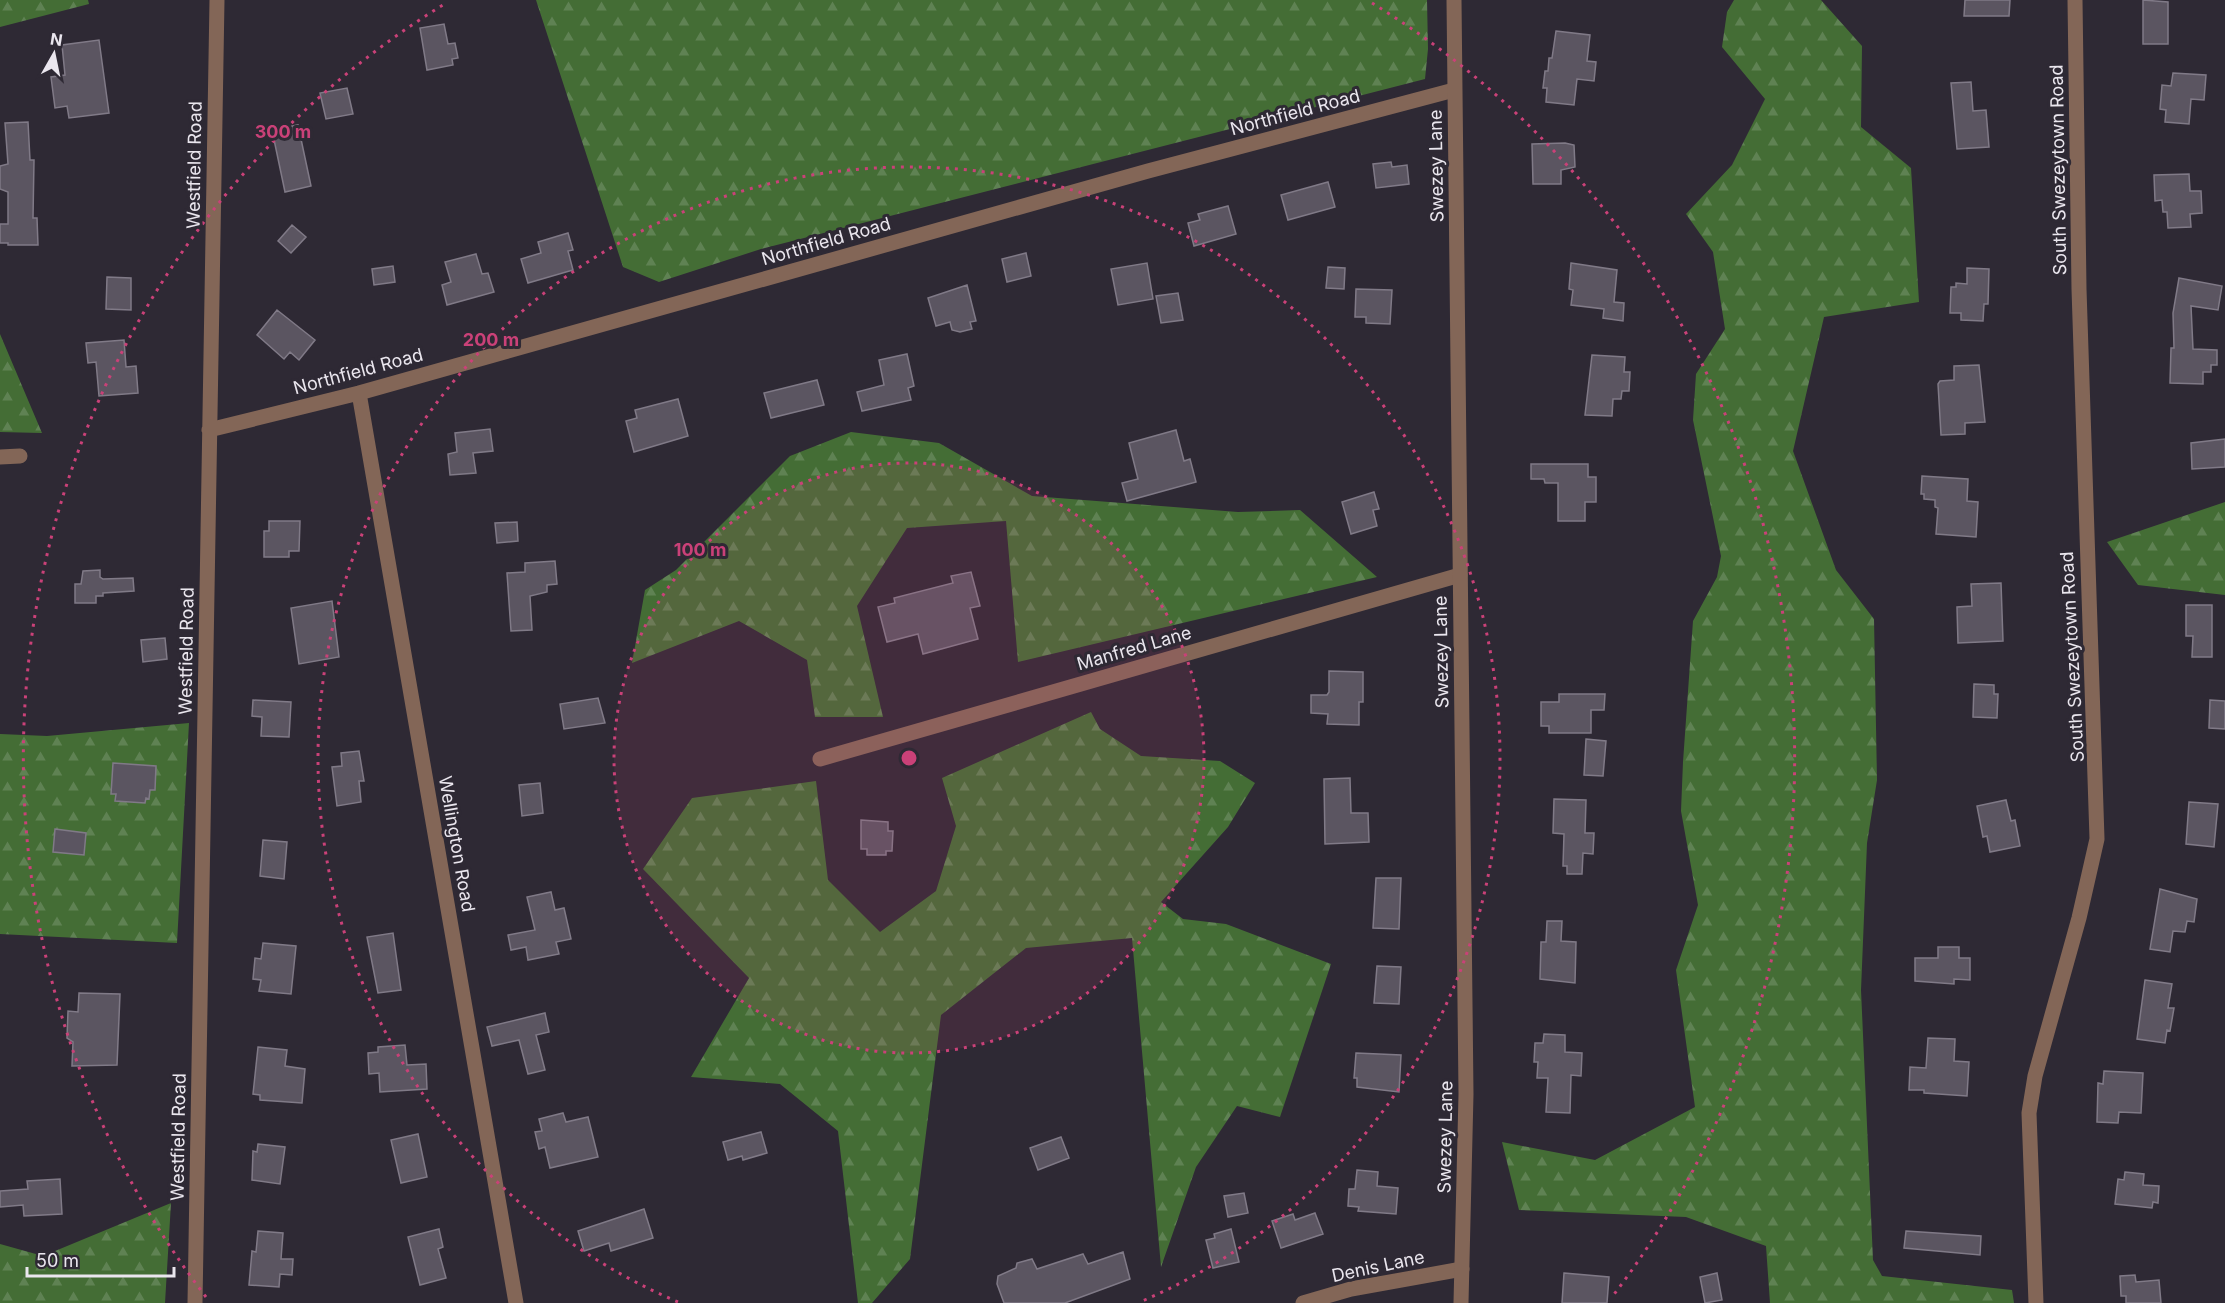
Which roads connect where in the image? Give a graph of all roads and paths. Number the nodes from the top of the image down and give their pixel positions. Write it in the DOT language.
graph roads {
  1 [pos="217,0"];
  2 [pos="1454,0"];
  3 [pos="2075,0"];
  4 [pos="1454,90"];
  5 [pos="359,393"];
  6 [pos="209,430"];
  7 [pos="20,456"];
  8 [pos="0,457"];
  9 [pos="1460,575"];
  10 [pos="820,759"];
  11 [pos="1462,1269"];
  12 [pos="195,1303"];
  13 [pos="516,1303"];
  14 [pos="1303,1303"];
  15 [pos="1461,1303"];
  16 [pos="2036,1303"];
  1 -- 6 [label="street, Westfield Road"];
  2 -- 4 [label="street, Swezey Lane"];
  3 -- 16 [label="street, South Swezeytown Road"];
  4 -- 5 [label="street, Northfield Road"];
  4 -- 9 [label="street, Swezey Lane"];
  5 -- 6 [label="street, Northfield Road"];
  5 -- 13 [label="street, Wellington Road"];
  6 -- 12 [label="street, Westfield Road"];
  7 -- 8 [label="street"];
  9 -- 10 [label="street, Manfred Lane"];
  9 -- 11 [label="street, Swezey Lane"];
  11 -- 14 [label="street, Denis Lane"];
  11 -- 15 [label="street, Swezey Lane"];
}
